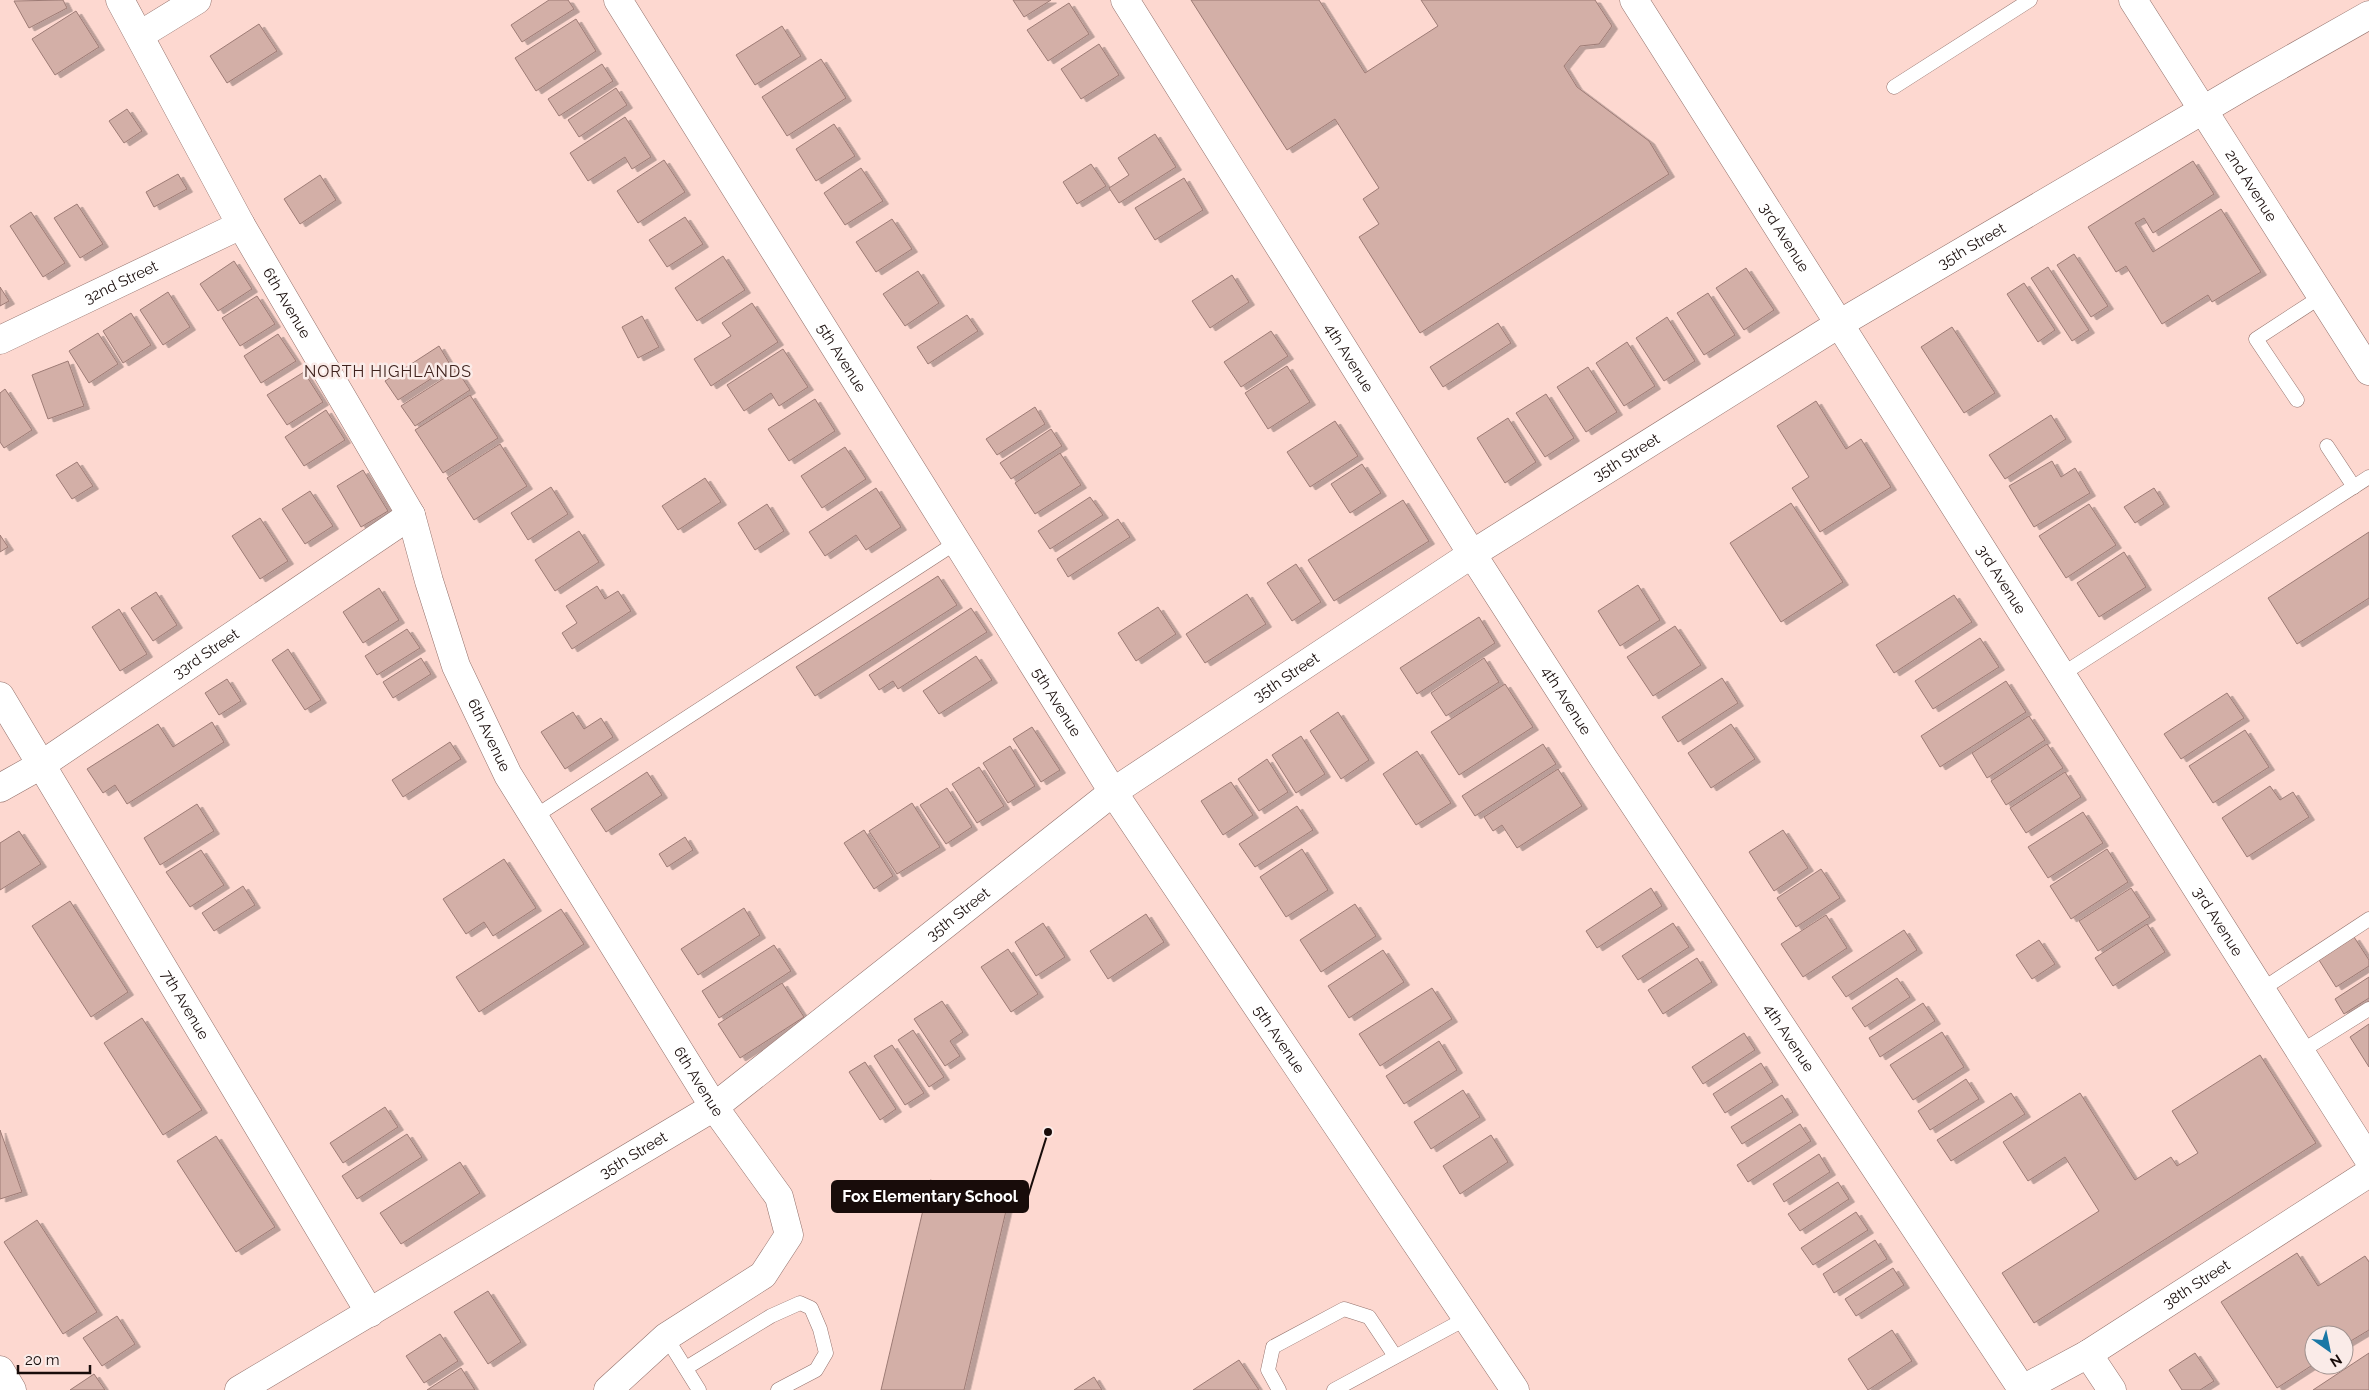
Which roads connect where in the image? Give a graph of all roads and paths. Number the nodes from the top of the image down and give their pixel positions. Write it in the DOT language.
graph roads {
  1 [pos="120,0"];
  2 [pos="197,0"];
  3 [pos="618,0"];
  4 [pos="1125,0"];
  5 [pos="1634,0"];
  6 [pos="2030,0"];
  7 [pos="2133,0"];
  8 [pos="2369,15"];
  9 [pos="140,35"];
  10 [pos="1894,87"];
  11 [pos="2204,109"];
  12 [pos="241,225"];
  13 [pos="2322,296"];
  14 [pos="1839,324"];
  15 [pos="0,340"];
  16 [pos="2369,370"];
  17 [pos="2297,400"];
  18 [pos="2327,446"];
  19 [pos="2369,477"];
  20 [pos="2354,487"];
  21 [pos="411,515"];
  22 [pos="957,542"];
  23 [pos="1472,554"];
  24 [pos="2061,675"];
  25 [pos="0,696"];
  26 [pos="41,765"];
  27 [pos="0,788"];
  28 [pos="1113,792"];
  29 [pos="534,817"];
  30 [pos="2369,919"];
  31 [pos="2261,990"];
  32 [pos="2369,1009"];
  33 [pos="2300,1052"];
  34 [pos="714,1107"];
  35 [pos="2369,1160"];
  36 [pos="2369,1173"];
  37 [pos="370,1313"];
  38 [pos="1467,1318"];
  39 [pos="666,1337"];
  40 [pos="2088,1354"];
  41 [pos="1395,1356"];
  42 [pos="686,1368"];
  43 [pos="0,1370"];
  44 [pos="12,1390"];
  45 [pos="239,1390"];
  46 [pos="608,1390"];
  47 [pos="699,1390"];
  48 [pos="778,1390"];
  49 [pos="1279,1390"];
  50 [pos="1334,1390"];
  51 [pos="1515,1390"];
  52 [pos="2022,1390"];
  53 [pos="2112,1390"];
  1 -- 9 [label="street, 6th Avenue"];
  2 -- 9 [label="street"];
  3 -- 22 [label="street, 5th Avenue"];
  4 -- 23 [label="street, 4th Avenue"];
  5 -- 14 [label="street, 3rd Avenue"];
  6 -- 10 [label="lane"];
  7 -- 11 [label="street, 2nd Avenue"];
  8 -- 11 [label="street, 35th Street"];
  9 -- 12 [label="street, 6th Avenue"];
  11 -- 13 [label="street, 2nd Avenue"];
  11 -- 14 [label="street, 35th Street"];
  12 -- 15 [label="street, 32nd Street"];
  12 -- 21 [label="street, 6th Avenue"];
  13 -- 16 [label="street, 2nd Avenue"];
  13 -- 17 [label="lane"];
  14 -- 23 [label="street, 35th Street"];
  14 -- 24 [label="street, 3rd Avenue"];
  18 -- 20 [label="lane"];
  19 -- 20 [label="lane"];
  20 -- 24 [label="lane"];
  21 -- 26 [label="street, 33rd Street"];
  21 -- 29 [label="street, 6th Avenue"];
  22 -- 28 [label="street, 5th Avenue"];
  22 -- 29 [label="lane"];
  23 -- 28 [label="street, 35th Street"];
  23 -- 52 [label="street, 4th Avenue"];
  24 -- 31 [label="street, 3rd Avenue"];
  25 -- 26 [label="street, 7th Avenue"];
  26 -- 27 [label="street, 33rd Street"];
  26 -- 37 [label="street, 7th Avenue"];
  28 -- 34 [label="street, 35th Street"];
  28 -- 38 [label="street, 5th Avenue"];
  29 -- 34 [label="street, 6th Avenue"];
  30 -- 31 [label="lane"];
  31 -- 33 [label="street, 3rd Avenue"];
  32 -- 33 [label="lane"];
  33 -- 35 [label="street, 3rd Avenue"];
  34 -- 37 [label="street, 35th Street"];
  34 -- 39 [label="street, 6th Avenue"];
  36 -- 40 [label="street, 38th Street"];
  37 -- 45 [label="street, 35th Street"];
  38 -- 41 [label="lane"];
  38 -- 51 [label="street, 5th Avenue"];
  39 -- 42 [label="lane"];
  39 -- 46 [label="street, 6th Avenue"];
  40 -- 52 [label="street, 38th Street"];
  40 -- 53 [label="street"];
  41 -- 49 [label="lane"];
  41 -- 50 [label="lane"];
  42 -- 47 [label="lane"];
  42 -- 48 [label="lane"];
  43 -- 44 [label="street"];
}
